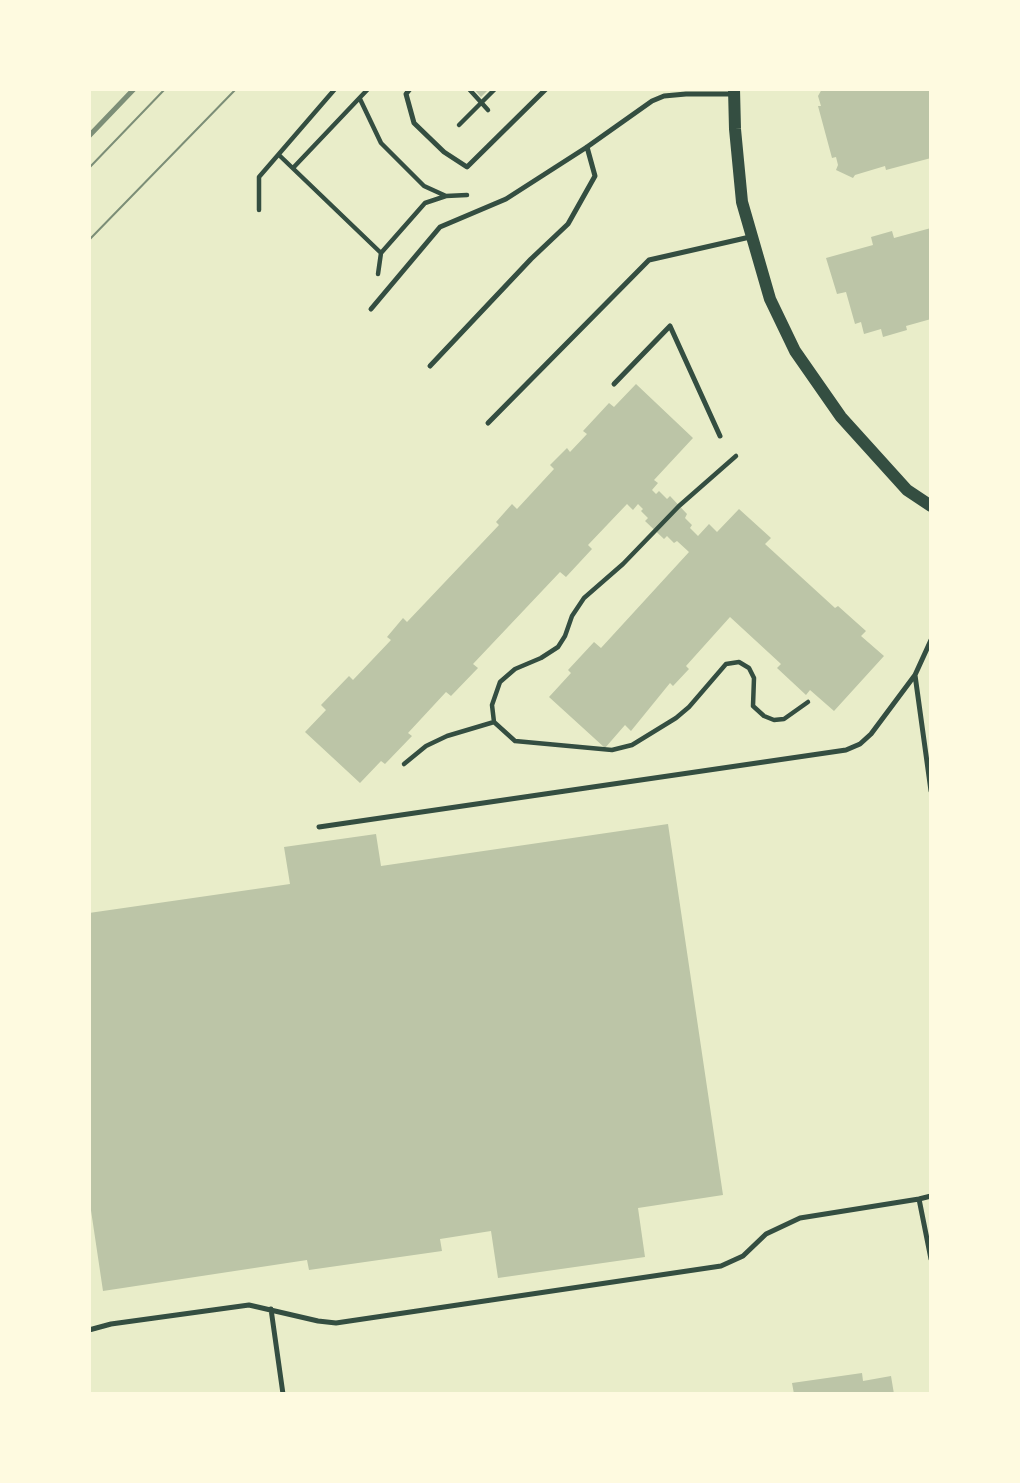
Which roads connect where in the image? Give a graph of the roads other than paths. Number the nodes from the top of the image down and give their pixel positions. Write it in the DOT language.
graph roads {
  1 [pos="410,89"];
  2 [pos="546,89"];
  3 [pos="734,91"];
  4 [pos="587,147"];
  5 [pos="751,237"];
  6 [pos="372,309"];
  7 [pos="430,366"];
  8 [pos="614,384"];
  9 [pos="488,423"];
  10 [pos="720,436"];
  11 [pos="931,506"];
  12 [pos="931,640"];
  13 [pos="915,675"];
  14 [pos="931,792"];
  15 [pos="318,827"];
  16 [pos="931,1196"];
  17 [pos="919,1199"];
  18 [pos="931,1259"];
  19 [pos="271,1309"];
  20 [pos="89,1330"];
  21 [pos="283,1394"];
  1 -- 2 [label="lane"];
  3 -- 4 [label="lane"];
  3 -- 5 [label="street"];
  4 -- 6 [label="lane"];
  4 -- 7 [label="lane"];
  5 -- 9 [label="lane"];
  5 -- 11 [label="street"];
  8 -- 10 [label="lane"];
  12 -- 13 [label="lane"];
  13 -- 14 [label="lane"];
  13 -- 15 [label="lane"];
  16 -- 17 [label="lane"];
  17 -- 18 [label="lane"];
  17 -- 19 [label="lane"];
  19 -- 20 [label="lane"];
  19 -- 21 [label="lane"];
}
